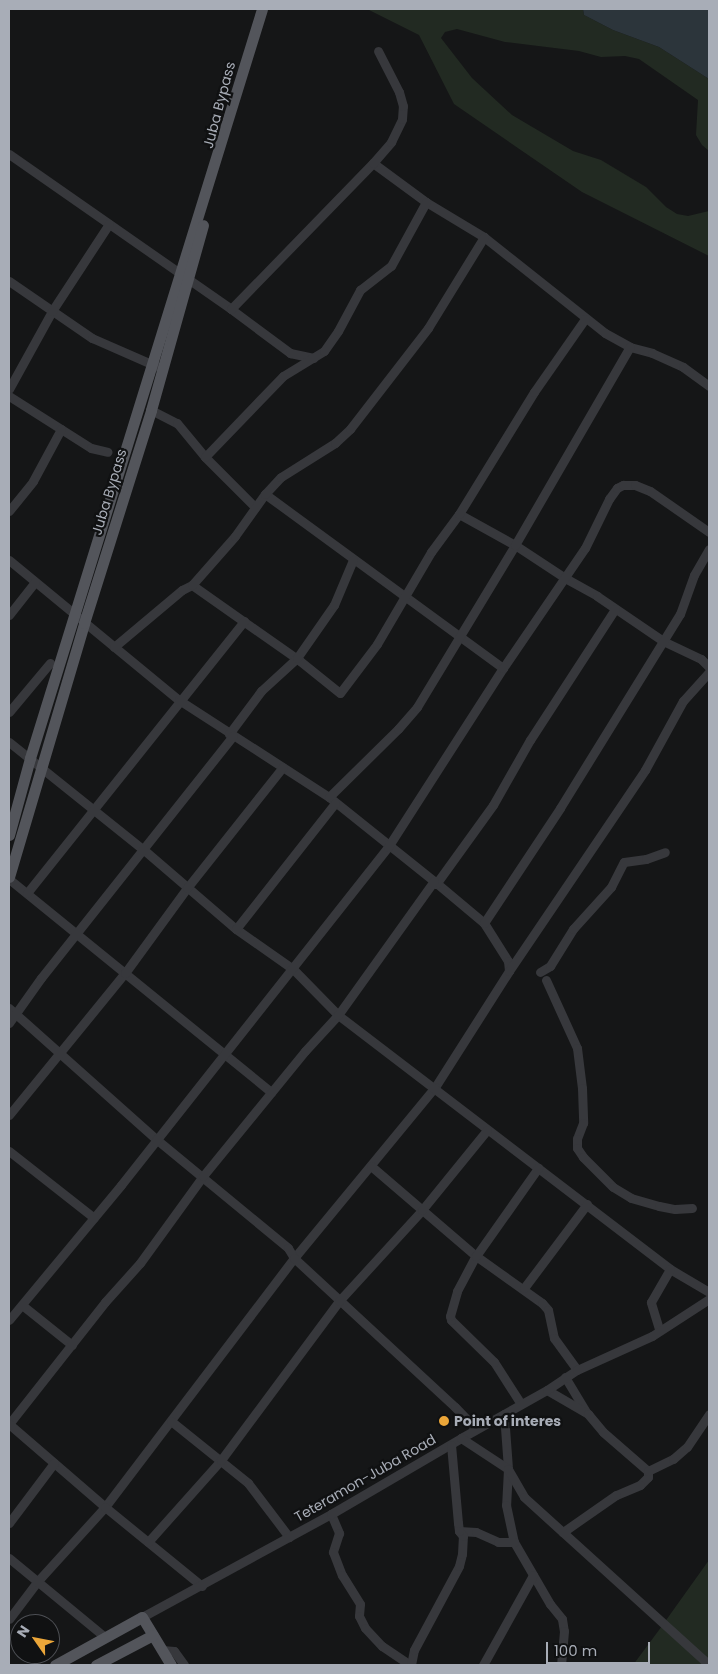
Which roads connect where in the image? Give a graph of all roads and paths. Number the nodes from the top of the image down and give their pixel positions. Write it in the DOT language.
graph roads {
  1 [pos="262,9"];
  2 [pos="378,51"];
  3 [pos="9,154"];
  4 [pos="373,163"];
  5 [pos="426,202"];
  6 [pos="109,224"];
  7 [pos="484,237"];
  8 [pos="184,276"];
  9 [pos="9,281"];
  10 [pos="231,309"];
  11 [pos="52,311"];
  12 [pos="585,318"];
  13 [pos="630,347"];
  14 [pos="313,358"];
  15 [pos="157,367"];
  16 [pos="709,386"];
  17 [pos="9,389"];
  18 [pos="9,396"];
  19 [pos="151,410"];
  20 [pos="61,430"];
  21 [pos="108,452"];
  22 [pos="204,457"];
  23 [pos="265,494"];
  24 [pos="255,507"];
  25 [pos="9,511"];
  26 [pos="459,514"];
  27 [pos="709,532"];
  28 [pos="515,545"];
  29 [pos="709,549"];
  30 [pos="9,560"];
  31 [pos="353,560"];
  32 [pos="565,578"];
  33 [pos="35,582"];
  34 [pos="192,585"];
  35 [pos="405,596"];
  36 [pos="615,609"];
  37 [pos="9,615"];
  38 [pos="74,615"];
  39 [pos="244,621"];
  40 [pos="84,623"];
  41 [pos="459,638"];
  42 [pos="663,641"];
  43 [pos="114,647"];
  44 [pos="297,658"];
  45 [pos="50,663"];
  46 [pos="709,667"];
  47 [pos="503,668"];
  48 [pos="709,672"];
  49 [pos="179,700"];
  50 [pos="9,712"];
  51 [pos="231,735"];
  52 [pos="9,742"];
  53 [pos="30,758"];
  54 [pos="40,766"];
  55 [pos="283,768"];
  56 [pos="332,800"];
  57 [pos="93,810"];
  58 [pos="9,835"];
  59 [pos="388,847"];
  60 [pos="144,850"];
  61 [pos="664,852"];
  62 [pos="9,878"];
  63 [pos="435,882"];
  64 [pos="187,888"];
  65 [pos="28,893"];
  66 [pos="484,923"];
  67 [pos="236,929"];
  68 [pos="77,932"];
  69 [pos="293,969"];
  70 [pos="509,971"];
  71 [pos="540,972"];
  72 [pos="126,973"];
  73 [pos="546,980"];
  74 [pos="12,1011"];
  75 [pos="338,1015"];
  76 [pos="9,1023"];
  77 [pos="60,1054"];
  78 [pos="225,1054"];
  79 [pos="435,1087"];
  80 [pos="272,1092"];
  81 [pos="9,1115"];
  82 [pos="487,1130"];
  83 [pos="156,1139"];
  84 [pos="9,1151"];
  85 [pos="371,1166"];
  86 [pos="538,1168"];
  87 [pos="203,1176"];
  88 [pos="587,1204"];
  89 [pos="692,1208"];
  90 [pos="422,1210"];
  91 [pos="94,1218"];
  92 [pos="476,1256"];
  93 [pos="294,1258"];
  94 [pos="670,1269"];
  95 [pos="524,1288"];
  96 [pos="709,1292"];
  97 [pos="709,1298"];
  98 [pos="339,1302"];
  99 [pos="22,1305"];
  100 [pos="9,1320"];
  101 [pos="660,1329"];
  102 [pos="72,1345"];
  103 [pos="577,1370"];
  104 [pos="564,1377"];
  105 [pos="547,1390"];
  106 [pos="521,1404"];
  107 [pos="504,1414"];
  108 [pos="588,1414"];
  109 [pos="709,1414"];
  110 [pos="171,1422"];
  111 [pos="9,1424"];
  112 [pos="476,1429"];
  113 [pos="462,1438"];
  114 [pos="451,1445"];
  115 [pos="221,1460"];
  116 [pos="54,1463"];
  117 [pos="508,1470"];
  118 [pos="648,1471"];
  119 [pos="105,1508"];
  120 [pos="332,1514"];
  121 [pos="9,1523"];
  122 [pos="459,1531"];
  123 [pos="562,1532"];
  124 [pos="289,1537"];
  125 [pos="148,1542"];
  126 [pos="514,1542"];
  127 [pos="9,1558"];
  128 [pos="533,1575"];
  129 [pos="37,1582"];
  130 [pos="202,1586"];
  131 [pos="142,1617"];
  132 [pos="9,1619"];
  133 [pos="153,1635"];
  134 [pos="105,1637"];
  135 [pos="162,1650"];
  136 [pos="55,1665"];
  137 [pos="96,1665"];
  138 [pos="171,1665"];
  139 [pos="184,1665"];
  140 [pos="411,1665"];
  141 [pos="483,1665"];
  142 [pos="561,1665"];
  143 [pos="709,1665"];
  1 -- 8 [label="main road, Juba Bypass"];
  2 -- 4 [label="street"];
  3 -- 6 [label="street"];
  4 -- 5 [label="street"];
  4 -- 10 [label="street"];
  5 -- 7 [label="street"];
  5 -- 14 [label="street"];
  6 -- 8 [label="street"];
  6 -- 11 [label="street"];
  7 -- 12 [label="street"];
  7 -- 23 [label="street"];
  8 -- 10 [label="street"];
  8 -- 15 [label="main road, Juba Bypass"];
  9 -- 11 [label="street"];
  10 -- 14 [label="street"];
  11 -- 15 [label="street"];
  11 -- 17 [label="street"];
  12 -- 13 [label="street"];
  12 -- 26 [label="street"];
  13 -- 16 [label="street"];
  13 -- 28 [label="street"];
  14 -- 22 [label="street"];
  15 -- 19 [label="main road, Juba Bypass"];
  15 -- 38 [label="main road, Juba Bypass"];
  18 -- 20 [label="street"];
  19 -- 22 [label="street"];
  19 -- 40 [label="main road, Juba Bypass"];
  20 -- 21 [label="street"];
  20 -- 25 [label="street"];
  22 -- 24 [label="street"];
  23 -- 24 [label="street"];
  23 -- 31 [label="street"];
  24 -- 34 [label="street"];
  26 -- 28 [label="street"];
  26 -- 35 [label="street"];
  27 -- 32 [label="street"];
  28 -- 32 [label="street"];
  28 -- 41 [label="street"];
  29 -- 42 [label="street"];
  30 -- 33 [label="street"];
  31 -- 35 [label="street"];
  31 -- 44 [label="street"];
  32 -- 36 [label="street"];
  32 -- 47 [label="street"];
  33 -- 37 [label="street"];
  33 -- 38 [label="street"];
  34 -- 39 [label="street"];
  34 -- 43 [label="street"];
  35 -- 41 [label="street"];
  35 -- 44 [label="street"];
  36 -- 42 [label="street"];
  36 -- 63 [label="street"];
  38 -- 40 [label="street"];
  38 -- 53 [label="main road, Juba Bypass"];
  39 -- 44 [label="street"];
  39 -- 49 [label="street"];
  40 -- 43 [label="street"];
  40 -- 54 [label="main road, Juba Bypass"];
  41 -- 47 [label="street"];
  41 -- 56 [label="street"];
  42 -- 46 [label="street"];
  42 -- 66 [label="street"];
  43 -- 49 [label="street"];
  44 -- 51 [label="street"];
  45 -- 50 [label="street"];
  47 -- 59 [label="street"];
  48 -- 70 [label="street"];
  49 -- 51 [label="street"];
  49 -- 57 [label="street"];
  51 -- 55 [label="street"];
  51 -- 60 [label="street"];
  52 -- 53 [label="street"];
  53 -- 54 [label="street"];
  53 -- 58 [label="main road, Juba Bypass"];
  54 -- 57 [label="street"];
  54 -- 62 [label="main road, Juba Bypass"];
  55 -- 56 [label="street"];
  55 -- 64 [label="street"];
  56 -- 59 [label="street"];
  56 -- 67 [label="street"];
  57 -- 60 [label="street"];
  57 -- 65 [label="street"];
  59 -- 63 [label="street"];
  59 -- 69 [label="street"];
  60 -- 64 [label="street"];
  60 -- 68 [label="street"];
  61 -- 71 [label="street"];
  62 -- 65 [label="street"];
  63 -- 66 [label="street"];
  63 -- 75 [label="street"];
  64 -- 67 [label="street"];
  64 -- 72 [label="street"];
  65 -- 68 [label="street"];
  66 -- 70 [label="street"];
  67 -- 69 [label="street"];
  68 -- 72 [label="street"];
  68 -- 74 [label="street"];
  69 -- 75 [label="street"];
  69 -- 78 [label="street"];
  70 -- 79 [label="street"];
  72 -- 77 [label="street"];
  72 -- 78 [label="street"];
  73 -- 89 [label="street"];
  74 -- 76 [label="street"];
  74 -- 77 [label="street"];
  75 -- 79 [label="street"];
  75 -- 80 [label="street"];
  77 -- 81 [label="street"];
  77 -- 83 [label="street"];
  78 -- 80 [label="street"];
  78 -- 83 [label="street"];
  79 -- 82 [label="street"];
  79 -- 85 [label="street"];
  80 -- 87 [label="street"];
  82 -- 86 [label="street"];
  82 -- 90 [label="street"];
  83 -- 87 [label="street"];
  83 -- 91 [label="street"];
  84 -- 91 [label="street"];
  85 -- 90 [label="street"];
  85 -- 93 [label="street"];
  86 -- 88 [label="street"];
  86 -- 92 [label="street"];
  87 -- 93 [label="street"];
  87 -- 102 [label="street"];
  88 -- 94 [label="street"];
  88 -- 95 [label="street"];
  90 -- 92 [label="street"];
  90 -- 98 [label="street"];
  91 -- 99 [label="street"];
  92 -- 95 [label="street"];
  92 -- 106 [label="street"];
  93 -- 98 [label="street"];
  93 -- 110 [label="street"];
  94 -- 96 [label="street"];
  94 -- 101 [label="street"];
  95 -- 103 [label="street"];
  97 -- 101 [label="street, Teteramon-Juba Road"];
  98 -- 112 [label="street"];
  98 -- 115 [label="street"];
  99 -- 100 [label="street"];
  99 -- 102 [label="street"];
  101 -- 103 [label="street, Teteramon-Juba Road"];
  102 -- 111 [label="street"];
  103 -- 104 [label="street, Teteramon-Juba Road"];
  104 -- 105 [label="street, Teteramon-Juba Road"];
  104 -- 108 [label="street"];
  105 -- 106 [label="street, Teteramon-Juba Road"];
  105 -- 108 [label="street"];
  106 -- 107 [label="street, Teteramon-Juba Road"];
  107 -- 112 [label="street, Teteramon-Juba Road"];
  107 -- 117 [label="street"];
  108 -- 118 [label="street"];
  109 -- 118 [label="street"];
  110 -- 115 [label="street"];
  110 -- 119 [label="street"];
  111 -- 116 [label="street"];
  112 -- 113 [label="street, Teteramon-Juba Road"];
  113 -- 114 [label="street, Teteramon-Juba Road"];
  113 -- 117 [label="street"];
  114 -- 120 [label="street, Teteramon-Juba Road"];
  114 -- 122 [label="street"];
  115 -- 124 [label="street"];
  115 -- 125 [label="street"];
  116 -- 119 [label="street"];
  116 -- 121 [label="street"];
  117 -- 123 [label="street"];
  117 -- 126 [label="street"];
  118 -- 123 [label="street"];
  119 -- 125 [label="street"];
  119 -- 129 [label="street"];
  120 -- 124 [label="street, Teteramon-Juba Road"];
  120 -- 140 [label="street"];
  122 -- 126 [label="street"];
  122 -- 140 [label="street"];
  123 -- 143 [label="street"];
  124 -- 130 [label="street, Teteramon-Juba Road"];
  125 -- 130 [label="street"];
  126 -- 128 [label="street"];
  127 -- 129 [label="street"];
  128 -- 141 [label="street"];
  128 -- 142 [label="street"];
  129 -- 132 [label="street"];
  129 -- 134 [label="street"];
  130 -- 131 [label="street, Teteramon-Juba Road"];
  131 -- 133 [label="main road"];
  131 -- 134 [label="main road"];
  133 -- 135 [label="main road"];
  133 -- 137 [label="main road"];
  134 -- 136 [label="main road"];
  135 -- 138 [label="main road"];
  135 -- 139 [label="street"];
}
